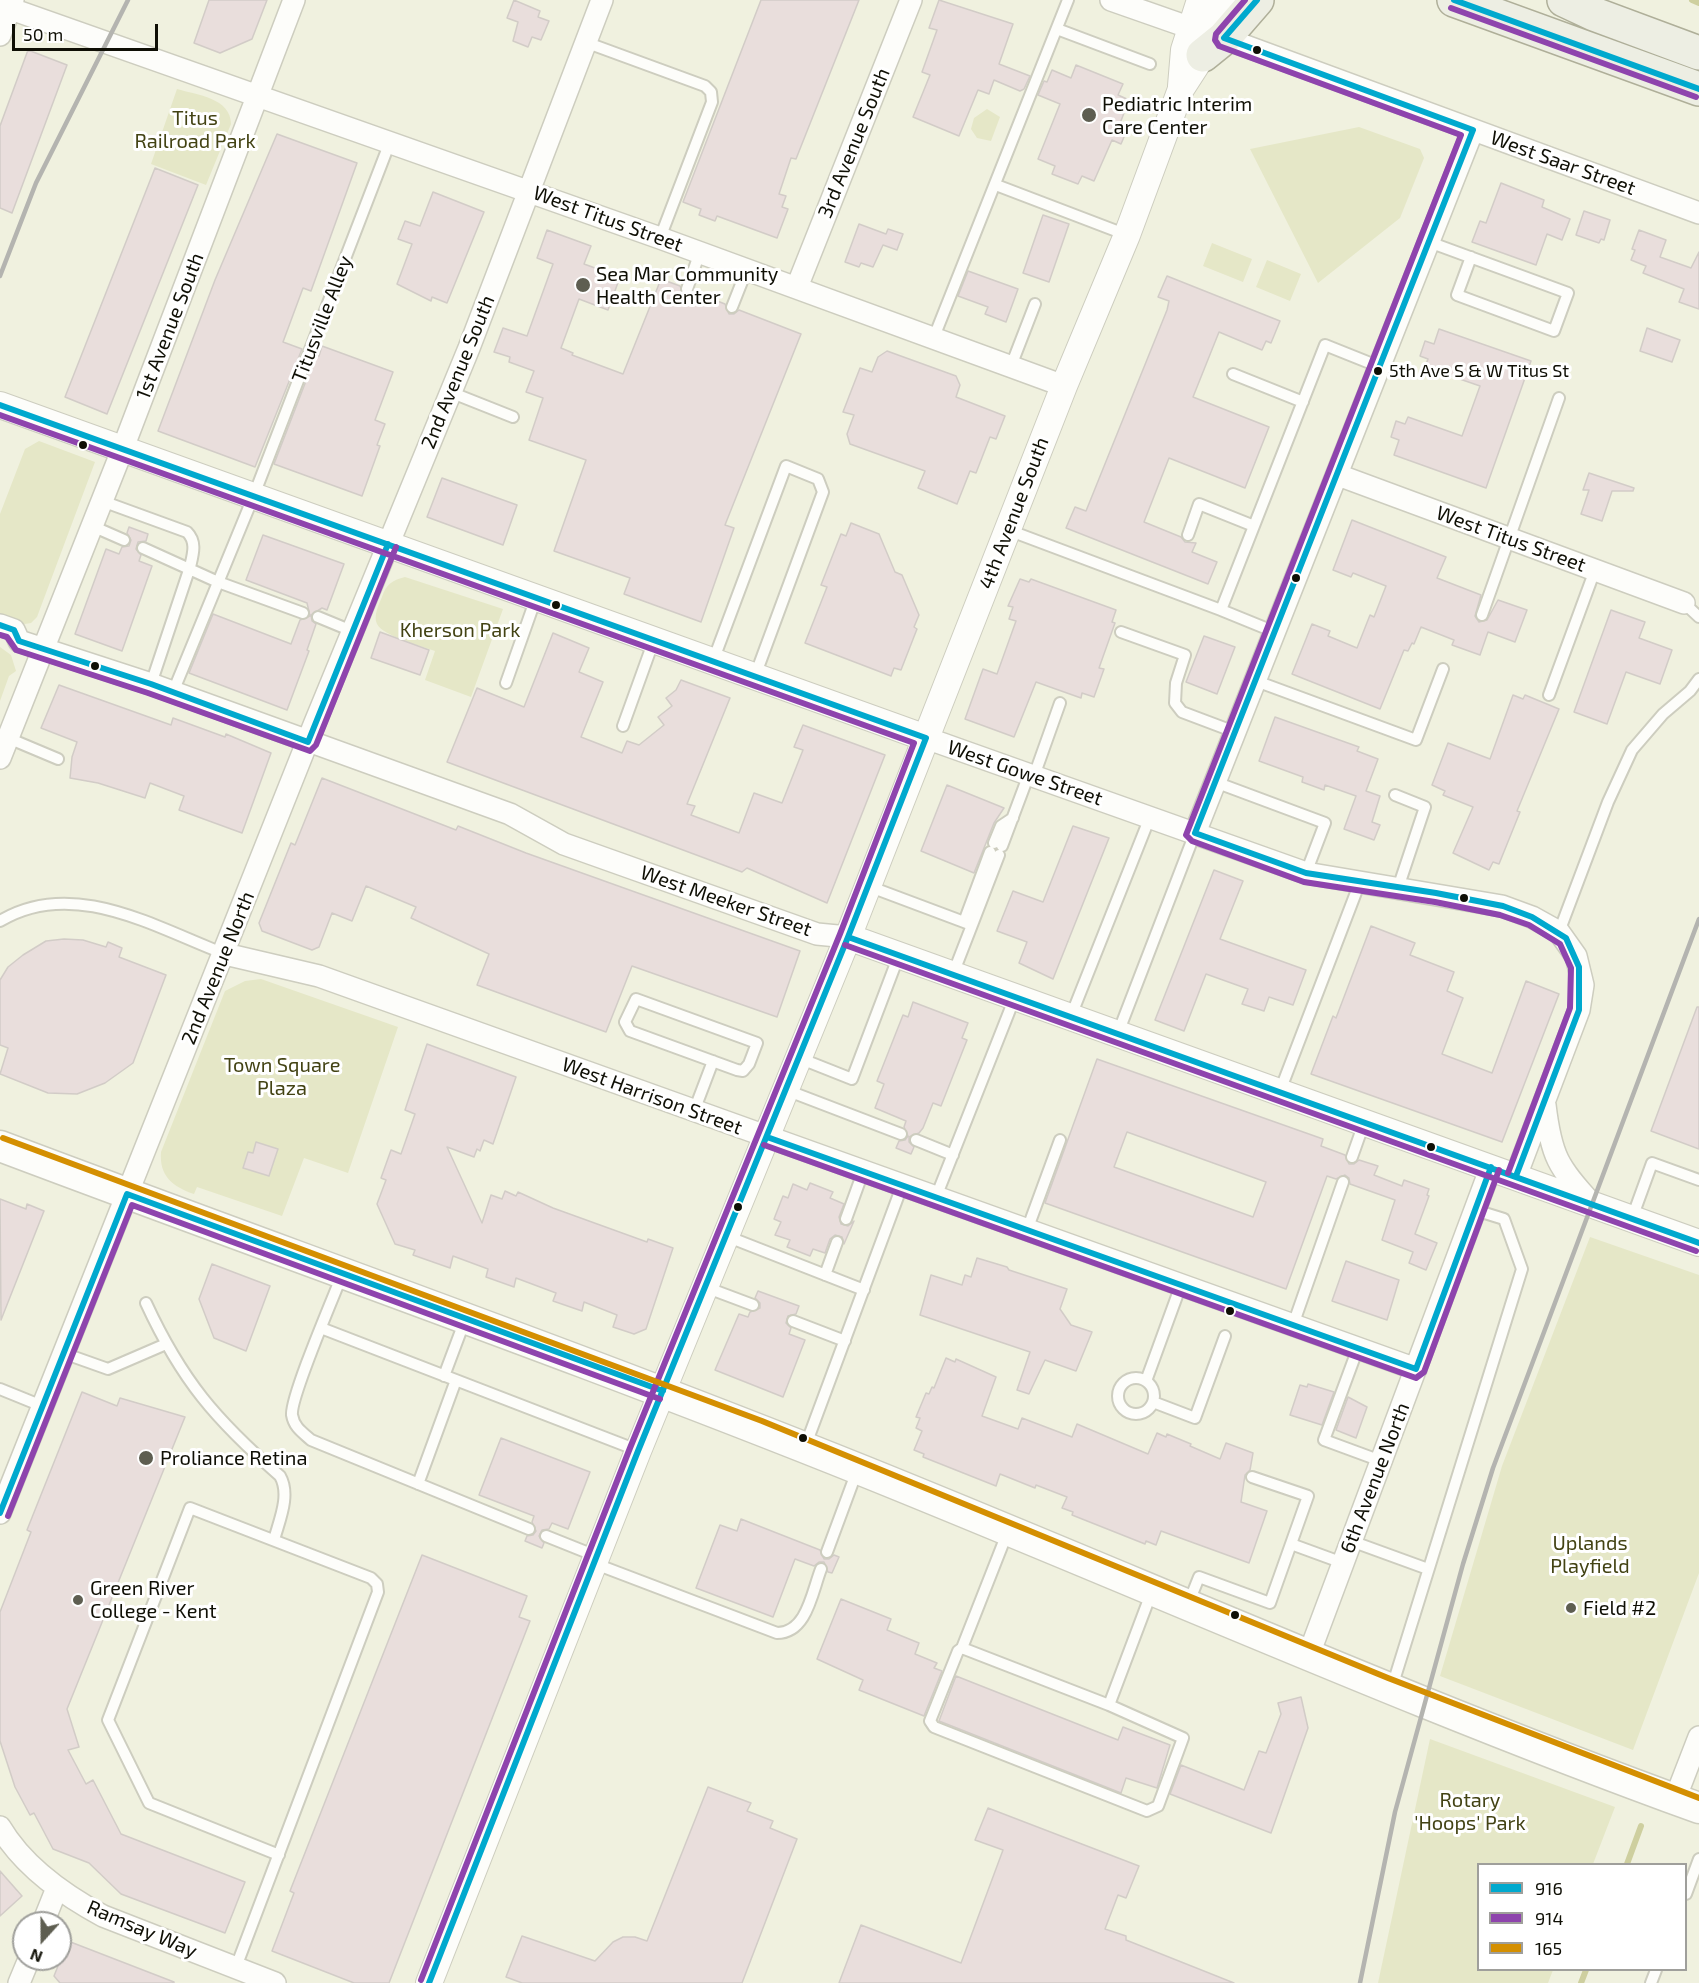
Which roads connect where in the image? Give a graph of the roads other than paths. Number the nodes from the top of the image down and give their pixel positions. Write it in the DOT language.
graph roads {
  1 [pos="294,0"];
  2 [pos="602,0"];
  3 [pos="911,0"];
  4 [pos="1068,0"];
  5 [pos="1111,0"];
  6 [pos="1200,0"];
  7 [pos="1228,0"];
  8 [pos="1257,0"];
  9 [pos="1454,0"];
  10 [pos="1564,0"];
  11 [pos="8,5"];
  12 [pos="1057,29"];
  13 [pos="0,35"];
  14 [pos="1206,40"];
  15 [pos="585,42"];
  16 [pos="1699,53"];
  17 [pos="1150,64"];
  18 [pos="1699,89"];
  19 [pos="258,94"];
  20 [pos="1473,130"];
  21 [pos="390,142"];
  22 [pos="996,185"];
  23 [pos="530,192"];
  24 [pos="1699,213"];
  25 [pos="1127,235"];
  26 [pos="660,238"];
  27 [pos="1429,242"];
  28 [pos="700,252"];
  29 [pos="1471,257"];
  30 [pos="747,269"];
  31 [pos="797,287"];
  32 [pos="687,289"];
  33 [pos="1035,304"];
  34 [pos="732,307"];
  35 [pos="934,337"];
  36 [pos="1011,366"];
  37 [pos="1380,367"];
  38 [pos="1233,374"];
  39 [pos="1064,386"];
  40 [pos="450,392"];
  41 [pos="1559,398"];
  42 [pos="1303,402"];
  43 [pos="12,409"];
  44 [pos="513,417"];
  45 [pos="123,448"];
  46 [pos="1338,475"];
  47 [pos="254,495"];
  48 [pos="102,501"];
  49 [pos="1254,525"];
  50 [pos="92,526"];
  51 [pos="1007,530"];
  52 [pos="1188,534"];
  53 [pos="1509,538"];
  54 [pos="124,540"];
  55 [pos="388,544"];
  56 [pos="143,548"];
  57 [pos="190,567"];
  58 [pos="1594,570"];
  59 [pos="218,582"];
  60 [pos="536,597"];
  61 [pos="1683,603"];
  62 [pos="1221,610"];
  63 [pos="303,613"];
  64 [pos="1482,615"];
  65 [pos="318,617"];
  66 [pos="1699,617"];
  67 [pos="0,625"];
  68 [pos="352,631"];
  69 [pos="1120,632"];
  70 [pos="1275,632"];
  71 [pos="654,640"];
  72 [pos="10,642"];
  73 [pos="42,650"];
  74 [pos="713,661"];
  75 [pos="1443,669"];
  76 [pos="754,676"];
  77 [pos="1699,679"];
  78 [pos="1256,681"];
  79 [pos="506,683"];
  80 [pos="151,684"];
  81 [pos="173,692"];
  82 [pos="1549,695"];
  83 [pos="1060,703"];
  84 [pos="623,726"];
  85 [pos="1235,732"];
  86 [pos="8,738"];
  87 [pos="926,738"];
  88 [pos="308,742"];
  89 [pos="0,758"];
  90 [pos="58,759"];
  91 [pos="1032,775"];
  92 [pos="1215,782"];
  93 [pos="1395,795"];
  94 [pos="1150,817"];
  95 [pos="1195,833"];
  96 [pos="1306,873"];
  97 [pos="1360,882"];
  98 [pos="868,886"];
  99 [pos="1398,888"];
  100 [pos="0,921"];
  101 [pos="968,924"];
  102 [pos="1559,932"];
  103 [pos="848,937"];
  104 [pos="225,954"];
  105 [pos="899,955"];
  106 [pos="953,974"];
  107 [pos="1015,996"];
  108 [pos="1071,1016"];
  109 [pos="1118,1033"];
  110 [pos="799,1058"];
  111 [pos="713,1062"];
  112 [pos="786,1090"];
  113 [pos="1281,1091"];
  114 [pos="1545,1099"];
  115 [pos="694,1111"];
  116 [pos="1364,1122"];
  117 [pos="901,1134"];
  118 [pos="767,1137"];
  119 [pos="916,1140"];
  120 [pos="1060,1140"];
  121 [pos="0,1146"];
  122 [pos="952,1155"];
  123 [pos="1352,1157"];
  124 [pos="1491,1167"];
  125 [pos="863,1172"];
  126 [pos="1516,1176"];
  127 [pos="1699,1180"];
  128 [pos="1343,1182"];
  129 [pos="902,1186"];
  130 [pos="127,1194"];
  131 [pos="936,1197"];
  132 [pos="1592,1204"];
  133 [pos="1475,1210"];
  134 [pos="846,1218"];
  135 [pos="1632,1218"];
  136 [pos="1027,1230"];
  137 [pos="726,1236"];
  138 [pos="837,1242"];
  139 [pos="1699,1243"];
  140 [pos="343,1272"];
  141 [pos="825,1275"];
  142 [pos="1181,1285"];
  143 [pos="705,1287"];
  144 [pos="864,1290"];
  145 [pos="146,1303"];
  146 [pos="753,1305"];
  147 [pos="466,1318"];
  148 [pos="793,1321"];
  149 [pos="1293,1325"];
  150 [pos="321,1328"];
  151 [pos="1226,1336"];
  152 [pos="845,1341"];
  153 [pos="166,1344"];
  154 [pos="1358,1348"];
  155 [pos="63,1353"];
  156 [pos="1416,1369"];
  157 [pos="444,1376"];
  158 [pos="456,1380"];
  159 [pos="1146,1381"];
  160 [pos="0,1389"];
  161 [pos="663,1391"];
  162 [pos="1153,1402"];
  163 [pos="42,1406"];
  164 [pos="804,1448"];
  165 [pos="638,1450"];
  166 [pos="1381,1461"];
  167 [pos="858,1469"];
  168 [pos="1252,1477"];
  169 [pos="418,1484"];
  170 [pos="0,1513"];
  171 [pos="529,1529"];
  172 [pos="1008,1530"];
  173 [pos="546,1536"];
  174 [pos="274,1540"];
  175 [pos="1351,1541"];
  176 [pos="1291,1544"];
  177 [pos="827,1552"];
  178 [pos="595,1560"];
  179 [pos="1343,1563"];
  180 [pos="820,1569"];
  181 [pos="1428,1569"];
  182 [pos="1153,1590"];
  183 [pos="1193,1591"];
  184 [pos="962,1648"];
  185 [pos="1309,1654"];
  186 [pos="1391,1690"];
  187 [pos="1108,1705"];
  188 [pos="1699,1737"];
  189 [pos="1687,1803"];
  190 [pos="0,1827"];
  191 [pos="279,1855"];
  192 [pos="1699,1859"];
  193 [pos="57,1888"];
  194 [pos="1687,1891"];
  195 [pos="48,1911"];
  196 [pos="236,1967"];
  197 [pos="275,1983"];
  198 [pos="429,1983"];
  1 -- 19 [label="street, 1st Avenue South"];
  2 -- 15 [label="street, 2nd Avenue South"];
  3 -- 31 [label="street, 3rd Avenue South"];
  4 -- 12 [label="lane"];
  5 -- 14 [label="street, West Saar Street"];
  6 -- 14 [label="street, 4th Avenue South"];
  7 -- 14 [label="street, 4th Avenue South"];
  8 -- 14 [label="main road"];
  9 -- 18 [label="main road"];
  10 -- 16 [label="main road"];
  11 -- 13 [label="street"];
  11 -- 19 [label="street, West Titus Street"];
  12 -- 17 [label="lane"];
  12 -- 22 [label="lane"];
  14 -- 20 [label="street, West Saar Street"];
  14 -- 25 [label="street, 4th Avenue South"];
  15 -- 23 [label="street, 2nd Avenue South"];
  15 -- 26 [label="lane"];
  19 -- 21 [label="street, West Titus Street"];
  19 -- 45 [label="street, 1st Avenue South"];
  20 -- 24 [label="street, West Saar Street"];
  20 -- 27 [label="street"];
  21 -- 23 [label="street, West Titus Street"];
  21 -- 47 [label="lane, Titusville Alley"];
  22 -- 25 [label="lane"];
  22 -- 35 [label="lane"];
  23 -- 26 [label="street, West Titus Street"];
  23 -- 40 [label="street, 2nd Avenue South"];
  25 -- 39 [label="street, 4th Avenue South"];
  26 -- 28 [label="street, West Titus Street"];
  27 -- 29 [label="lane"];
  27 -- 37 [label="street"];
  28 -- 30 [label="street, West Titus Street"];
  28 -- 32 [label="lane"];
  29 -- 29 [label="lane"];
  30 -- 31 [label="street, West Titus Street"];
  30 -- 34 [label="lane"];
  31 -- 35 [label="street, West Titus Street"];
  33 -- 36 [label="lane"];
  35 -- 36 [label="street, West Titus Street"];
  36 -- 39 [label="street, West Titus Street"];
  37 -- 42 [label="lane"];
  37 -- 46 [label="street"];
  38 -- 42 [label="lane"];
  39 -- 51 [label="street, 4th Avenue South"];
  40 -- 44 [label="lane"];
  40 -- 55 [label="street, 2nd Avenue South"];
  41 -- 53 [label="lane"];
  42 -- 49 [label="lane"];
  43 -- 45 [label="street, West Gowe Street"];
  45 -- 47 [label="street, West Gowe Street"];
  45 -- 48 [label="street, 1st Avenue South"];
  46 -- 53 [label="street, West Titus Street"];
  46 -- 70 [label="street"];
  47 -- 55 [label="street, West Gowe Street"];
  47 -- 59 [label="lane, Titusville Alley"];
  48 -- 50 [label="street, 1st Avenue South"];
  48 -- 57 [label="lane"];
  49 -- 52 [label="lane"];
  49 -- 62 [label="lane"];
  50 -- 54 [label="lane"];
  50 -- 73 [label="street, 1st Avenue South"];
  51 -- 62 [label="lane"];
  51 -- 87 [label="street, 4th Avenue South"];
  53 -- 58 [label="street, West Titus Street"];
  53 -- 64 [label="lane"];
  55 -- 60 [label="street, West Gowe Street"];
  55 -- 68 [label="street, 2nd Avenue South"];
  56 -- 57 [label="lane"];
  57 -- 59 [label="lane"];
  57 -- 80 [label="lane"];
  58 -- 61 [label="street, West Titus Street"];
  58 -- 82 [label="lane"];
  59 -- 63 [label="lane"];
  59 -- 81 [label="lane, Titusville Alley"];
  60 -- 71 [label="street, West Gowe Street"];
  60 -- 79 [label="lane"];
  61 -- 66 [label="lane"];
  62 -- 70 [label="lane"];
  65 -- 68 [label="lane"];
  67 -- 72 [label="street, West Meeker Street"];
  68 -- 88 [label="street, 2nd Avenue South"];
  69 -- 85 [label="lane"];
  70 -- 78 [label="street"];
  71 -- 74 [label="street, West Gowe Street"];
  71 -- 84 [label="lane"];
  72 -- 73 [label="street, West Meeker Street"];
  73 -- 80 [label="street, West Meeker Street"];
  73 -- 86 [label="street, 1st Avenue South"];
  74 -- 76 [label="street, West Gowe Street"];
  74 -- 76 [label="lane"];
  75 -- 78 [label="lane"];
  76 -- 87 [label="street, West Gowe Street"];
  77 -- 102 [label="lane"];
  78 -- 85 [label="street"];
  80 -- 81 [label="street, West Meeker Street"];
  81 -- 88 [label="street, West Meeker Street"];
  83 -- 91 [label="lane"];
  85 -- 92 [label="street"];
  86 -- 89 [label="street, 1st Avenue South"];
  86 -- 90 [label="lane"];
  87 -- 91 [label="street, West Gowe Street"];
  87 -- 98 [label="street, 4th Avenue South"];
  88 -- 103 [label="street, West Meeker Street"];
  88 -- 104 [label="street, 2nd Avenue North"];
  91 -- 94 [label="street, West Gowe Street"];
  91 -- 101 [label="lane"];
  92 -- 95 [label="street"];
  92 -- 96 [label="lane"];
  93 -- 99 [label="lane"];
  94 -- 95 [label="street, West Gowe Street"];
  94 -- 108 [label="lane"];
  95 -- 96 [label="street, West Gowe Street"];
  95 -- 109 [label="lane"];
  96 -- 97 [label="street, West Gowe Street"];
  97 -- 99 [label="street, West Gowe Street"];
  97 -- 113 [label="lane"];
  98 -- 101 [label="lane"];
  98 -- 103 [label="street, 4th Avenue South"];
  99 -- 102 [label="street, West Gowe Street"];
  100 -- 104 [label="lane"];
  101 -- 106 [label="lane"];
  102 -- 114 [label="street"];
  103 -- 105 [label="street, West Meeker Street"];
  103 -- 110 [label="street, 4th Avenue South"];
  104 -- 115 [label="street, West Harrison Street"];
  104 -- 130 [label="street, 2nd Avenue North"];
  105 -- 106 [label="street, West Meeker Street"];
  105 -- 110 [label="lane"];
  106 -- 107 [label="street, West Meeker Street"];
  107 -- 108 [label="street, West Meeker Street"];
  107 -- 122 [label="lane"];
  108 -- 109 [label="street, West Meeker Street"];
  109 -- 113 [label="street, West Meeker Street"];
  110 -- 112 [label="street, 4th Avenue South"];
  111 -- 111 [label="lane"];
  111 -- 115 [label="lane"];
  112 -- 117 [label="lane"];
  112 -- 118 [label="street, 4th Avenue South"];
  113 -- 116 [label="street, West Meeker Street"];
  114 -- 126 [label="street"];
  114 -- 132 [label="street"];
  115 -- 118 [label="street, West Harrison Street"];
  116 -- 123 [label="lane"];
  116 -- 124 [label="street, West Meeker Street"];
  118 -- 125 [label="street, West Harrison Street"];
  118 -- 137 [label="street, 4th Avenue South"];
  119 -- 122 [label="lane"];
  120 -- 136 [label="lane"];
  121 -- 130 [label="main road"];
  122 -- 131 [label="lane"];
  124 -- 126 [label="street, West Meeker Street"];
  124 -- 133 [label="street, 6th Avenue North"];
  125 -- 129 [label="street, West Harrison Street"];
  125 -- 134 [label="lane"];
  126 -- 132 [label="street, West Meeker Street"];
  127 -- 135 [label="lane"];
  128 -- 149 [label="lane"];
  129 -- 131 [label="street, West Harrison Street"];
  129 -- 144 [label="lane"];
  130 -- 140 [label="main road"];
  130 -- 155 [label="street"];
  131 -- 136 [label="street, West Harrison Street"];
  132 -- 135 [label="street, West Meeker Street"];
  133 -- 156 [label="street, 6th Avenue North"];
  133 -- 181 [label="lane"];
  135 -- 139 [label="street, West Meeker Street"];
  136 -- 142 [label="street, West Harrison Street"];
  137 -- 141 [label="lane"];
  137 -- 143 [label="street, 4th Avenue South"];
  138 -- 141 [label="lane"];
  140 -- 147 [label="main road"];
  140 -- 150 [label="lane"];
  141 -- 144 [label="lane"];
  142 -- 149 [label="street, West Harrison Street"];
  142 -- 159 [label="lane"];
  143 -- 146 [label="lane"];
  143 -- 161 [label="street, 4th Avenue South"];
  144 -- 152 [label="lane"];
  145 -- 153 [label="lane"];
  147 -- 157 [label="lane"];
  147 -- 161 [label="main road"];
  148 -- 152 [label="lane"];
  149 -- 154 [label="street, West Harrison Street"];
  150 -- 157 [label="lane"];
  150 -- 169 [label="lane"];
  151 -- 162 [label="lane"];
  152 -- 164 [label="lane"];
  153 -- 155 [label="lane"];
  153 -- 174 [label="lane"];
  154 -- 156 [label="street, West Harrison Street"];
  154 -- 166 [label="lane"];
  155 -- 163 [label="street"];
  156 -- 166 [label="street, 6th Avenue North"];
  157 -- 158 [label="lane"];
  158 -- 165 [label="lane"];
  158 -- 169 [label="lane"];
  159 -- 162 [label="lane"];
  159 -- 162 [label="lane"];
  160 -- 163 [label="lane"];
  161 -- 164 [label="main road"];
  161 -- 165 [label="street, 4th Avenue South"];
  163 -- 170 [label="street"];
  164 -- 167 [label="main road"];
  165 -- 178 [label="street, 4th Avenue South"];
  166 -- 175 [label="street, 6th Avenue North"];
  167 -- 172 [label="main road"];
  167 -- 177 [label="lane"];
  168 -- 176 [label="lane"];
  169 -- 171 [label="lane"];
  172 -- 182 [label="main road"];
  172 -- 184 [label="lane"];
  173 -- 178 [label="lane"];
  174 -- 191 [label="lane"];
  174 -- 191 [label="lane"];
  175 -- 179 [label="street, 6th Avenue North"];
  175 -- 181 [label="lane"];
  176 -- 179 [label="lane"];
  176 -- 183 [label="lane"];
  178 -- 180 [label="lane"];
  178 -- 198 [label="street, 4th Avenue South"];
  179 -- 185 [label="street, 6th Avenue North"];
  181 -- 186 [label="lane"];
  182 -- 183 [label="main road"];
  182 -- 187 [label="lane"];
  183 -- 185 [label="main road"];
  184 -- 187 [label="lane"];
  184 -- 187 [label="lane"];
  185 -- 186 [label="main road"];
  186 -- 189 [label="main road"];
  188 -- 189 [label="street"];
  190 -- 193 [label="street, Ramsay Way"];
  191 -- 196 [label="lane"];
  192 -- 194 [label="lane"];
  193 -- 195 [label="street"];
  193 -- 196 [label="street, Ramsay Way"];
  196 -- 197 [label="street, Ramsay Way"];
}
